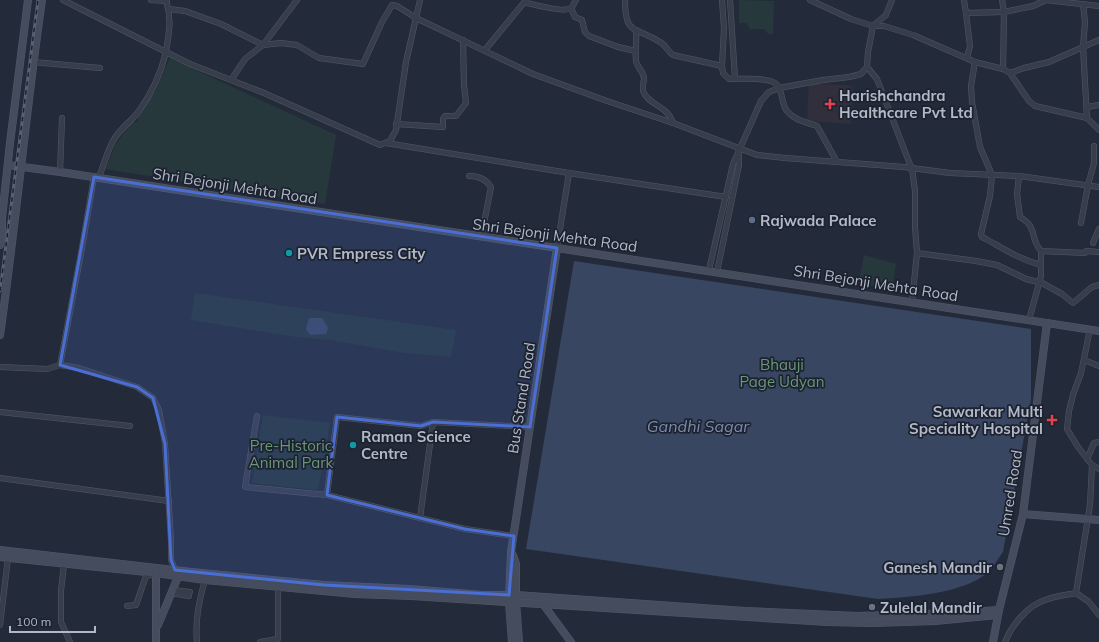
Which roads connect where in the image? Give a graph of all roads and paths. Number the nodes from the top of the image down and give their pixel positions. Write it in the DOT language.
graph roads {
  1 [pos="28,0"];
  2 [pos="42,0"];
  3 [pos="63,0"];
  4 [pos="151,0"];
  5 [pos="298,0"];
  6 [pos="420,0"];
  7 [pos="526,0"];
  8 [pos="576,0"];
  9 [pos="625,0"];
  10 [pos="722,0"];
  11 [pos="730,0"];
  12 [pos="810,0"];
  13 [pos="892,0"];
  14 [pos="964,0"];
  15 [pos="1002,0"];
  16 [pos="166,1"];
  17 [pos="1083,4"];
  18 [pos="1099,6"];
  19 [pos="571,8"];
  20 [pos="169,9"];
  21 [pos="1004,12"];
  22 [pos="966,13"];
  23 [pos="416,18"];
  24 [pos="873,26"];
  25 [pos="636,30"];
  26 [pos="463,40"];
  27 [pos="1099,40"];
  28 [pos="263,45"];
  29 [pos="1083,47"];
  30 [pos="485,50"];
  31 [pos="636,51"];
  32 [pos="166,52"];
  33 [pos="967,58"];
  34 [pos="33,62"];
  35 [pos="975,62"];
  36 [pos="722,66"];
  37 [pos="867,67"];
  38 [pos="100,68"];
  39 [pos="1003,69"];
  40 [pos="1010,73"];
  41 [pos="735,79"];
  42 [pos="231,80"];
  43 [pos="779,88"];
  44 [pos="1099,105"];
  45 [pos="1087,107"];
  46 [pos="62,118"];
  47 [pos="1087,118"];
  48 [pos="673,123"];
  49 [pos="396,124"];
  50 [pos="1099,130"];
  51 [pos="385,143"];
  52 [pos="1094,146"];
  53 [pos="739,148"];
  54 [pos="837,162"];
  55 [pos="8,165"];
  56 [pos="911,167"];
  57 [pos="22,168"];
  58 [pos="60,172"];
  59 [pos="569,174"];
  60 [pos="992,175"];
  61 [pos="469,176"];
  62 [pos="1020,176"];
  63 [pos="96,178"];
  64 [pos="1088,185"];
  65 [pos="1099,188"];
  66 [pos="726,197"];
  67 [pos="1081,222"];
  68 [pos="1099,229"];
  69 [pos="485,237"];
  70 [pos="1093,243"];
  71 [pos="0,246"];
  72 [pos="12,248"];
  73 [pos="557,248"];
  74 [pos="1042,251"];
  75 [pos="1099,252"];
  76 [pos="917,253"];
  77 [pos="1041,265"];
  78 [pos="709,270"];
  79 [pos="717,272"];
  80 [pos="1039,282"];
  81 [pos="1099,285"];
  82 [pos="912,302"];
  83 [pos="1029,320"];
  84 [pos="1047,323"];
  85 [pos="1090,329"];
  86 [pos="1099,331"];
  87 [pos="0,335"];
  88 [pos="1084,360"];
  89 [pos="60,365"];
  90 [pos="1099,366"];
  91 [pos="0,367"];
  92 [pos="0,412"];
  93 [pos="257,416"];
  94 [pos="433,422"];
  95 [pos="130,426"];
  96 [pos="530,427"];
  97 [pos="1099,442"];
  98 [pos="1087,459"];
  99 [pos="1092,465"];
  100 [pos="1099,469"];
  101 [pos="0,478"];
  102 [pos="327,495"];
  103 [pos="169,501"];
  104 [pos="1023,514"];
  105 [pos="420,518"];
  106 [pos="1087,520"];
  107 [pos="1099,520"];
  108 [pos="514,536"];
  109 [pos="0,550"];
  110 [pos="0,557"];
  111 [pos="8,558"];
  112 [pos="44,558"];
  113 [pos="64,564"];
  114 [pos="156,570"];
  115 [pos="176,574"];
  116 [pos="205,580"];
  117 [pos="278,587"];
  118 [pos="172,591"];
  119 [pos="1076,593"];
  120 [pos="190,594"];
  121 [pos="513,599"];
  122 [pos="546,600"];
  123 [pos="127,606"];
  124 [pos="999,612"];
  125 [pos="1099,615"];
  126 [pos="0,625"];
  127 [pos="157,629"];
  128 [pos="70,642"];
  129 [pos="156,642"];
  130 [pos="197,642"];
  131 [pos="260,642"];
  132 [pos="512,642"];
  133 [pos="519,642"];
  134 [pos="571,642"];
  135 [pos="993,642"];
  136 [pos="1005,642"];
  1 -- 55 [label="main road"];
  2 -- 34 [label="main road"];
  3 -- 32 [label="street"];
  4 -- 16 [label="street"];
  5 -- 28 [label="street"];
  6 -- 23 [label="street"];
  7 -- 19 [label="street"];
  7 -- 30 [label="street"];
  8 -- 19 [label="street"];
  9 -- 25 [label="street"];
  10 -- 36 [label="street"];
  11 -- 41 [label="street"];
  12 -- 24 [label="street"];
  13 -- 24 [label="street"];
  14 -- 22 [label="street"];
  15 -- 21 [label="street"];
  16 -- 20 [label="street"];
  17 -- 18 [label="street"];
  17 -- 21 [label="street"];
  17 -- 29 [label="street"];
  19 -- 31 [label="street"];
  20 -- 28 [label="street"];
  20 -- 32 [label="street"];
  21 -- 22 [label="street"];
  21 -- 39 [label="street"];
  22 -- 33 [label="street"];
  23 -- 26 [label="street"];
  23 -- 28 [label="street"];
  23 -- 49 [label="street"];
  24 -- 33 [label="street"];
  24 -- 37 [label="street"];
  25 -- 31 [label="street"];
  25 -- 36 [label="street"];
  26 -- 30 [label="street"];
  26 -- 49 [label="street"];
  27 -- 29 [label="street"];
  28 -- 42 [label="street"];
  29 -- 40 [label="street"];
  29 -- 45 [label="street"];
  30 -- 48 [label="street"];
  31 -- 48 [label="street"];
  32 -- 42 [label="street"];
  32 -- 63 [label="street"];
  33 -- 35 [label="street"];
  34 -- 38 [label="street"];
  34 -- 57 [label="main road"];
  35 -- 39 [label="street"];
  35 -- 60 [label="street"];
  36 -- 41 [label="street"];
  37 -- 43 [label="street"];
  37 -- 56 [label="street"];
  39 -- 40 [label="street"];
  40 -- 47 [label="street"];
  41 -- 43 [label="street"];
  42 -- 51 [label="street"];
  43 -- 53 [label="street"];
  43 -- 54 [label="street"];
  44 -- 45 [label="street"];
  45 -- 47 [label="street"];
  46 -- 58 [label="street"];
  47 -- 50 [label="street"];
  48 -- 53 [label="street"];
  49 -- 51 [label="street"];
  51 -- 59 [label="street"];
  52 -- 64 [label="street"];
  53 -- 54 [label="street"];
  53 -- 66 [label="street"];
  53 -- 79 [label="street"];
  54 -- 56 [label="street"];
  55 -- 57 [label="main road, Shri Bejonji Mehta Road"];
  55 -- 71 [label="main road"];
  56 -- 60 [label="street"];
  56 -- 76 [label="street"];
  57 -- 58 [label="main road, Shri Bejonji Mehta Road"];
  57 -- 72 [label="main road"];
  58 -- 63 [label="main road, Shri Bejonji Mehta Road"];
  59 -- 66 [label="street"];
  59 -- 73 [label="street"];
  60 -- 62 [label="street"];
  60 -- 77 [label="street"];
  61 -- 69 [label="street"];
  62 -- 64 [label="street"];
  62 -- 74 [label="street"];
  63 -- 69 [label="main road, Shri Bejonji Mehta Road"];
  63 -- 89 [label="street"];
  64 -- 65 [label="street"];
  64 -- 67 [label="street"];
  66 -- 78 [label="street"];
  68 -- 70 [label="street"];
  69 -- 73 [label="main road, Shri Bejonji Mehta Road"];
  71 -- 72 [label="main road"];
  72 -- 87 [label="main road"];
  73 -- 78 [label="main road, Shri Bejonji Mehta Road"];
  73 -- 96 [label="main road, Bus Stand Road"];
  74 -- 75 [label="street"];
  74 -- 77 [label="street"];
  76 -- 80 [label="street"];
  76 -- 82 [label="street"];
  77 -- 80 [label="street"];
  78 -- 79 [label="main road, Shri Bejonji Mehta Road"];
  79 -- 82 [label="main road, Shri Bejonji Mehta Road"];
  80 -- 81 [label="street"];
  80 -- 83 [label="street"];
  82 -- 83 [label="main road, Shri Bejonji Mehta Road"];
  83 -- 84 [label="main road, Shri Bejonji Mehta Road"];
  84 -- 85 [label="main road, Shri Bejonji Mehta Road"];
  84 -- 104 [label="main road, Umred Road"];
  85 -- 86 [label="main road, Shri Bejonji Mehta Road"];
  85 -- 88 [label="street"];
  88 -- 90 [label="street"];
  88 -- 98 [label="street"];
  89 -- 91 [label="street"];
  89 -- 103 [label="street"];
  92 -- 95 [label="street"];
  93 -- 102 [label="street"];
  94 -- 96 [label="street"];
  94 -- 102 [label="street"];
  94 -- 105 [label="street"];
  96 -- 108 [label="main road, Bus Stand Road"];
  97 -- 98 [label="street"];
  98 -- 99 [label="street"];
  99 -- 100 [label="street"];
  99 -- 106 [label="street"];
  101 -- 103 [label="street"];
  102 -- 105 [label="street"];
  103 -- 115 [label="street"];
  104 -- 106 [label="main road"];
  104 -- 124 [label="main road, Umred Road"];
  105 -- 108 [label="street"];
  106 -- 107 [label="main road"];
  106 -- 119 [label="street"];
  108 -- 121 [label="main road, Bus Stand Road"];
  109 -- 112 [label="main road"];
  110 -- 111 [label="main road"];
  111 -- 112 [label="main road"];
  111 -- 126 [label="street"];
  112 -- 113 [label="main road"];
  112 -- 114 [label="main road"];
  113 -- 114 [label="main road"];
  113 -- 128 [label="street"];
  114 -- 115 [label="main road"];
  114 -- 123 [label="street"];
  114 -- 127 [label="main road"];
  115 -- 116 [label="main road"];
  115 -- 118 [label="main road"];
  115 -- 121 [label="main road"];
  116 -- 117 [label="main road"];
  116 -- 130 [label="street"];
  117 -- 121 [label="main road"];
  117 -- 131 [label="street"];
  118 -- 120 [label="street"];
  118 -- 127 [label="main road"];
  119 -- 125 [label="street"];
  119 -- 136 [label="street"];
  121 -- 122 [label="main road"];
  121 -- 132 [label="main road"];
  121 -- 133 [label="main road"];
  122 -- 124 [label="main road"];
  122 -- 134 [label="main road"];
  124 -- 135 [label="main road, Umred Road"];
  127 -- 129 [label="main road"];
}
